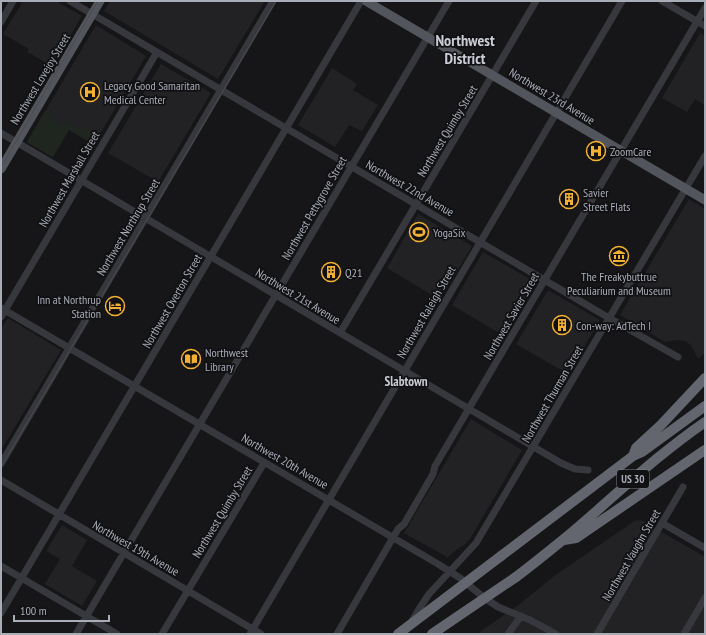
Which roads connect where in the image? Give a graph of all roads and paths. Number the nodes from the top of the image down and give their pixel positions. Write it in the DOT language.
graph roads {
  1 [pos="14,1"];
  2 [pos="70,1"];
  3 [pos="100,1"];
  4 [pos="273,1"];
  5 [pos="361,1"];
  6 [pos="366,1"];
  7 [pos="449,1"];
  8 [pos="536,1"];
  9 [pos="622,1"];
  10 [pos="662,1"];
  11 [pos="705,8"];
  12 [pos="92,14"];
  13 [pos="1,22"];
  14 [pos="697,22"];
  15 [pos="705,26"];
  16 [pos="427,37"];
  17 [pos="157,52"];
  18 [pos="492,75"];
  19 [pos="221,90"];
  20 [pos="556,113"];
  21 [pos="287,128"];
  22 [pos="1,133"];
  23 [pos="17,143"];
  24 [pos="621,151"];
  25 [pos="705,156"];
  26 [pos="351,166"];
  27 [pos="1,169"];
  28 [pos="81,181"];
  29 [pos="685,189"];
  30 [pos="705,200"];
  31 [pos="416,204"];
  32 [pos="146,219"];
  33 [pos="480,242"];
  34 [pos="210,257"];
  35 [pos="544,280"];
  36 [pos="276,295"];
  37 [pos="2,312"];
  38 [pos="609,318"];
  39 [pos="340,333"];
  40 [pos="69,348"];
  41 [pos="678,357"];
  42 [pos="404,371"];
  43 [pos="705,378"];
  44 [pos="135,386"];
  45 [pos="705,406"];
  46 [pos="469,409"];
  47 [pos="705,422"];
  48 [pos="200,424"];
  49 [pos="534,447"];
  50 [pos="705,450"];
  51 [pos="633,456"];
  52 [pos="264,462"];
  53 [pos="1,464"];
  54 [pos="588,470"];
  55 [pos="1,480"];
  56 [pos="683,487"];
  57 [pos="328,500"];
  58 [pos="59,515"];
  59 [pos="662,523"];
  60 [pos="393,538"];
  61 [pos="564,540"];
  62 [pos="705,548"];
  63 [pos="124,553"];
  64 [pos="1,566"];
  65 [pos="450,572"];
  66 [pos="22,578"];
  67 [pos="188,591"];
  68 [pos="705,598"];
  69 [pos="1,613"];
  70 [pos="87,616"];
  71 [pos="521,616"];
  72 [pos="251,632"];
  73 [pos="76,634"];
  74 [pos="117,634"];
  75 [pos="162,634"];
  76 [pos="261,634"];
  77 [pos="337,634"];
  78 [pos="398,634"];
  79 [pos="406,634"];
  80 [pos="432,634"];
  81 [pos="508,634"];
  82 [pos="556,634"];
  83 [pos="597,634"];
  84 [pos="684,634"];
  1 -- 13 [label="street"];
  2 -- 12 [label="street, Northwest 22nd Avenue"];
  3 -- 12 [label="main road, Northwest Lovejoy Street"];
  4 -- 19 [label="street, Northwest Northrup Street"];
  5 -- 21 [label="street, Northwest Overton Street"];
  6 -- 16 [label="main road, Northwest 23rd Avenue"];
  7 -- 16 [label="street, Northwest Pettygrove Street"];
  8 -- 18 [label="street, Northwest Quimby Street"];
  9 -- 20 [label="street, Northwest Raleigh Street"];
  10 -- 14 [label="street"];
  11 -- 14 [label="street, Northwest Savier Street"];
  12 -- 17 [label="street, Northwest 22nd Avenue"];
  12 -- 23 [label="main road, Northwest Lovejoy Street"];
  14 -- 15 [label="street"];
  14 -- 24 [label="street, Northwest Savier Street"];
  16 -- 18 [label="main road, Northwest 23rd Avenue"];
  16 -- 26 [label="street, Northwest Pettygrove Street"];
  17 -- 19 [label="street, Northwest 22nd Avenue"];
  17 -- 28 [label="street, Northwest Marshall Street"];
  18 -- 20 [label="main road, Northwest 23rd Avenue"];
  18 -- 31 [label="street, Northwest Quimby Street"];
  19 -- 21 [label="street, Northwest 22nd Avenue"];
  19 -- 32 [label="street, Northwest Northrup Street"];
  20 -- 24 [label="main road, Northwest 23rd Avenue"];
  20 -- 33 [label="street, Northwest Raleigh Street"];
  21 -- 26 [label="street, Northwest 22nd Avenue"];
  21 -- 34 [label="street, Northwest Overton Street"];
  22 -- 23 [label="street, Northwest 21st Avenue"];
  23 -- 27 [label="main road, Northwest Lovejoy Street"];
  23 -- 28 [label="street, Northwest 21st Avenue"];
  24 -- 29 [label="main road, Northwest 23rd Avenue"];
  24 -- 35 [label="street, Northwest Savier Street"];
  25 -- 29 [label="street, Northwest Thurman Street"];
  26 -- 31 [label="street, Northwest 22nd Avenue"];
  26 -- 36 [label="street, Northwest Pettygrove Street"];
  28 -- 32 [label="street, Northwest 21st Avenue"];
  28 -- 37 [label="street, Northwest Marshall Street"];
  29 -- 30 [label="main road, Northwest 23rd Avenue"];
  29 -- 38 [label="street, Northwest Thurman Street"];
  31 -- 33 [label="street, Northwest 22nd Avenue"];
  31 -- 39 [label="street, Northwest Quimby Street"];
  32 -- 34 [label="street, Northwest 21st Avenue"];
  32 -- 40 [label="street, Northwest Northrup Street"];
  33 -- 35 [label="street, Northwest 22nd Avenue"];
  33 -- 42 [label="street, Northwest Raleigh Street"];
  34 -- 36 [label="street, Northwest 21st Avenue"];
  34 -- 44 [label="street, Northwest Overton Street"];
  35 -- 38 [label="street, Northwest 22nd Avenue"];
  35 -- 46 [label="street, Northwest Savier Street"];
  36 -- 39 [label="street, Northwest 21st Avenue"];
  36 -- 48 [label="street, Northwest Pettygrove Street"];
  37 -- 40 [label="street, Northwest 20th Avenue"];
  38 -- 41 [label="street, Northwest 22nd Avenue"];
  38 -- 49 [label="street, Northwest Thurman Street"];
  39 -- 42 [label="street, Northwest 21st Avenue"];
  40 -- 44 [label="street, Northwest 20th Avenue"];
  40 -- 53 [label="street, Northwest Northrup Street"];
  42 -- 46 [label="street, Northwest 21st Avenue"];
  42 -- 57 [label="street, Northwest Raleigh Street"];
  43 -- 51 [label="highway"];
  44 -- 48 [label="street, Northwest 20th Avenue"];
  44 -- 58 [label="street, Northwest Overton Street"];
  45 -- 51 [label="highway, US 30"];
  46 -- 49 [label="street, Northwest 21st Avenue"];
  46 -- 60 [label="street, Northwest Savier Street"];
  47 -- 61 [label="highway, US 30"];
  48 -- 52 [label="street, Northwest 20th Avenue"];
  48 -- 63 [label="street, Northwest Pettygrove Street"];
  49 -- 54 [label="street, Northwest 21st Avenue"];
  49 -- 65 [label="street, Northwest Thurman Street"];
  50 -- 61 [label="highway"];
  51 -- 78 [label="highway, US 30, bridge"];
  52 -- 57 [label="street, Northwest 20th Avenue"];
  52 -- 67 [label="street, Northwest Quimby Street"];
  55 -- 58 [label="street, Northwest 19th Avenue"];
  56 -- 59 [label="street, Northwest Vaughn Street"];
  57 -- 60 [label="street, Northwest 20th Avenue"];
  57 -- 72 [label="street, Northwest Raleigh Street"];
  58 -- 63 [label="street, Northwest 19th Avenue"];
  58 -- 66 [label="street, Northwest Overton Street"];
  59 -- 62 [label="street"];
  59 -- 83 [label="street, Northwest Vaughn Street"];
  60 -- 65 [label="street, Northwest 20th Avenue"];
  60 -- 77 [label="street, Northwest Savier Street"];
  61 -- 80 [label="highway, US 30, bridge"];
  63 -- 67 [label="street, Northwest 19th Avenue"];
  63 -- 70 [label="street, Northwest Pettygrove Street"];
  64 -- 66 [label="street"];
  65 -- 71 [label="street, Northwest 20th Avenue"];
  65 -- 79 [label="street, Northwest Thurman Street"];
  66 -- 69 [label="street, Northwest Overton Street"];
  66 -- 70 [label="street"];
  67 -- 72 [label="street, Northwest 19th Avenue"];
  67 -- 75 [label="street, Northwest Quimby Street"];
  68 -- 84 [label="street"];
  70 -- 73 [label="street, Northwest Pettygrove Street"];
  70 -- 74 [label="street"];
  71 -- 81 [label="street"];
  71 -- 82 [label="street, Northwest 20th Avenue"];
  72 -- 76 [label="street, Northwest 19th Avenue"];
}
